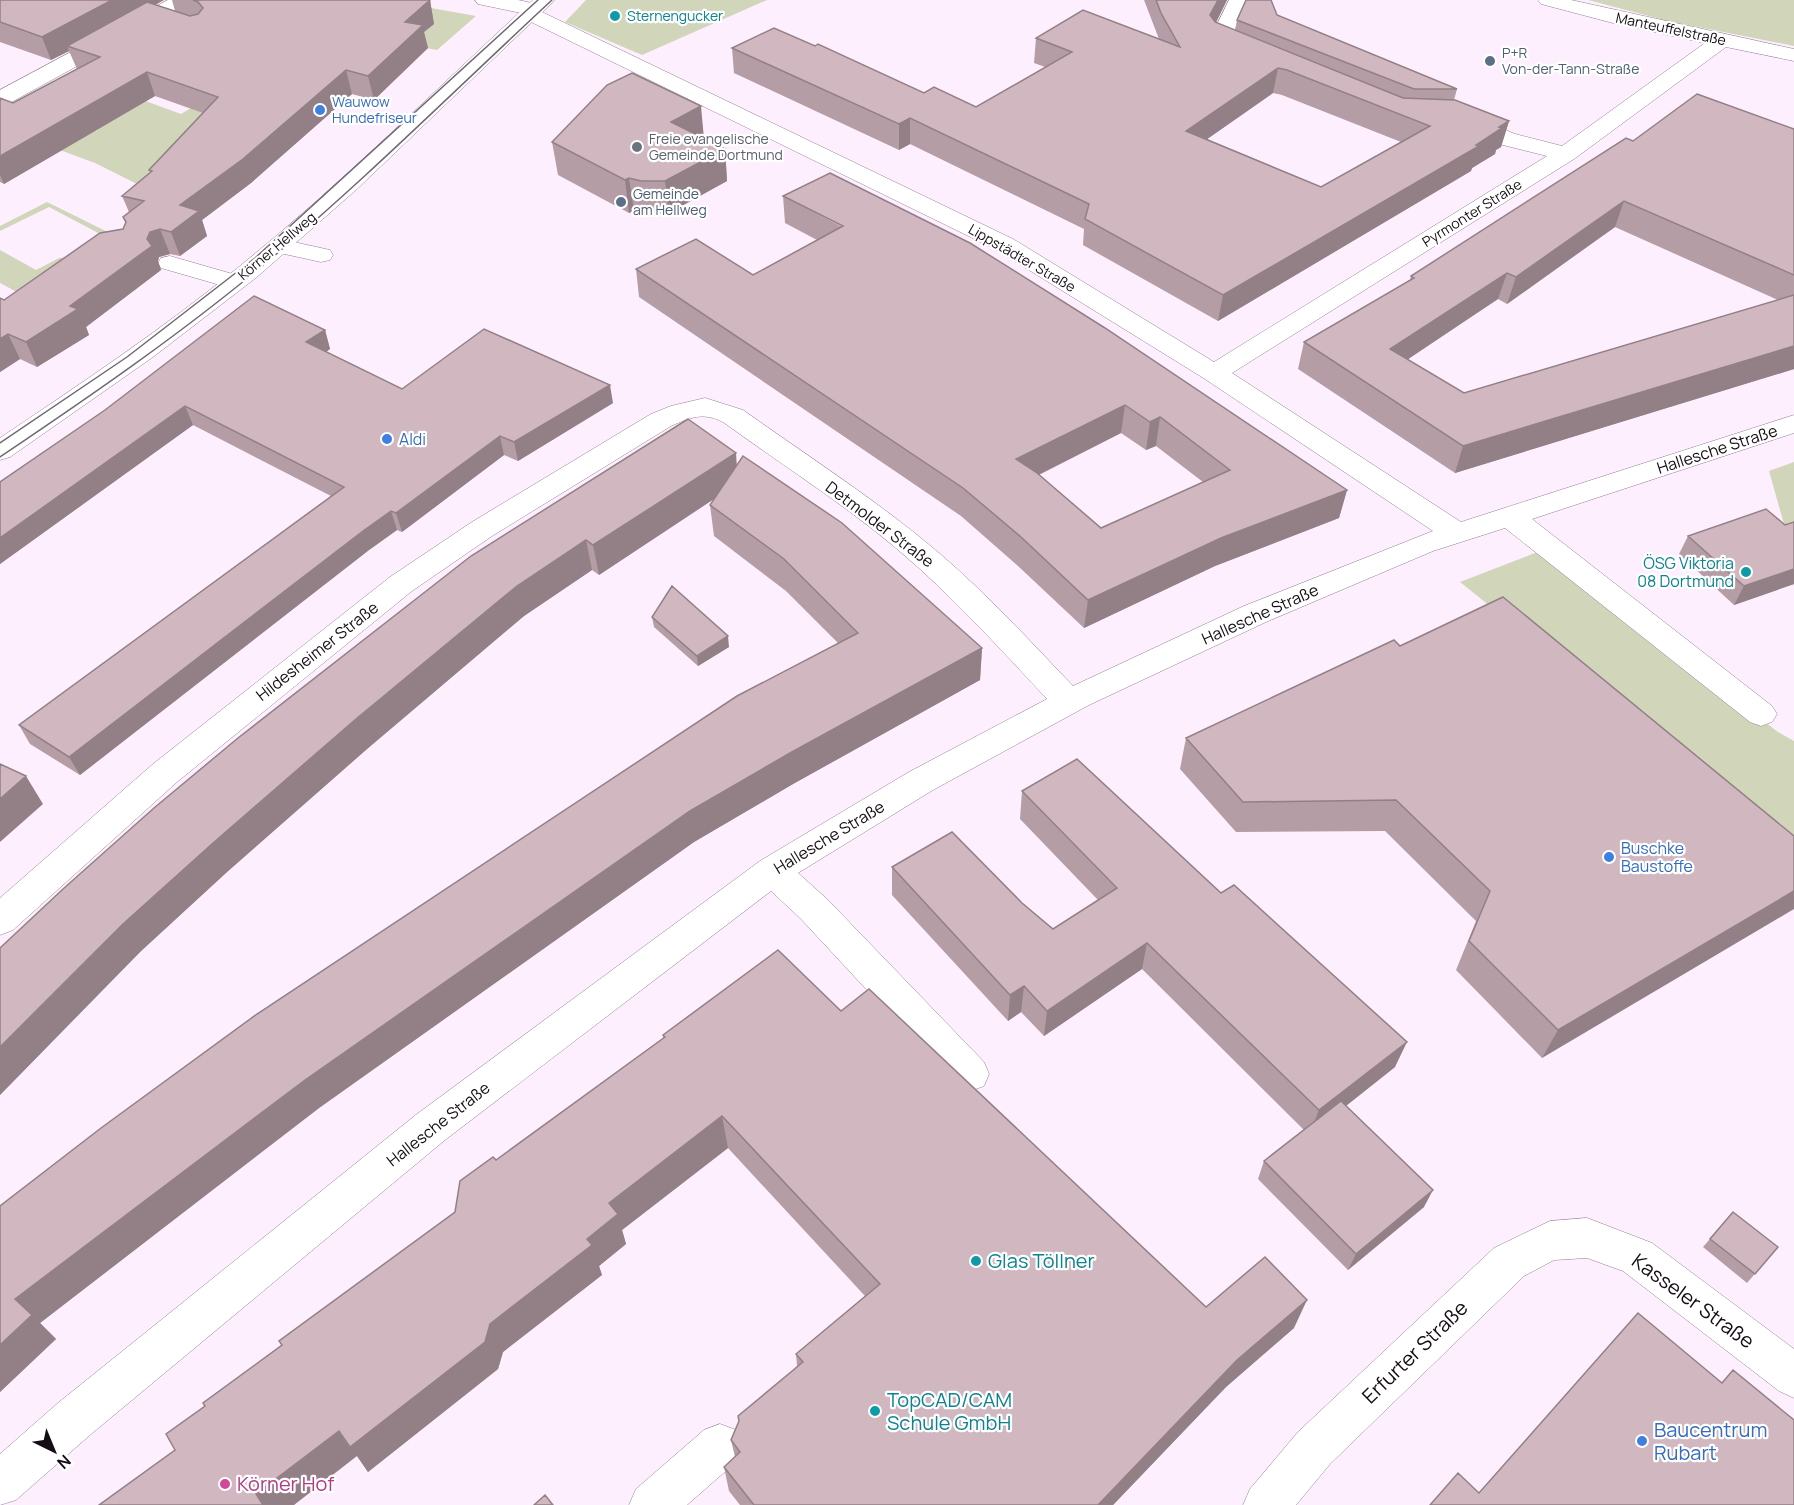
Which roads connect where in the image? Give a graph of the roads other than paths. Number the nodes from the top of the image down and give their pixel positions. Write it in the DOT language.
graph roads {
  1 [pos="183,0"];
  2 [pos="485,0"];
  3 [pos="1239,0"];
  4 [pos="1548,0"];
  5 [pos="536,8"];
  6 [pos="154,16"];
  7 [pos="176,23"];
  8 [pos="1722,40"];
  9 [pos="1794,55"];
  10 [pos="1263,58"];
  11 [pos="6,90"];
  12 [pos="1441,116"];
  13 [pos="1566,154"];
  14 [pos="280,246"];
  15 [pos="321,255"];
  16 [pos="170,263"];
  17 [pos="234,282"];
  18 [pos="1214,373"];
  19 [pos="662,420"];
  20 [pos="1794,424"];
  21 [pos="0,450"];
  22 [pos="1509,516"];
  23 [pos="1457,533"];
  24 [pos="1069,702"];
  25 [pos="1761,714"];
  26 [pos="772,871"];
  27 [pos="0,920"];
  28 [pos="970,1074"];
  29 [pos="1587,1238"];
  30 [pos="1794,1376"];
  31 [pos="720,1446"];
  32 [pos="0,1484"];
  33 [pos="652,1505"];
  34 [pos="1266,1505"];
  1 -- 6 [label="street"];
  2 -- 5 [label="street, Lippstädter Straße"];
  3 -- 10 [label="street"];
  4 -- 8 [label="street, Manteuffelstraße"];
  5 -- 14 [label="street, Körner Hellweg"];
  5 -- 18 [label="street, Lippstädter Straße"];
  6 -- 7 [label="street"];
  6 -- 11 [label="street"];
  8 -- 9 [label="street, Manteuffelstraße"];
  8 -- 13 [label="street, Pyrmonter Straße"];
  12 -- 13 [label="street"];
  13 -- 18 [label="street, Pyrmonter Straße"];
  14 -- 15 [label="street"];
  14 -- 17 [label="street, Körner Hellweg"];
  16 -- 17 [label="street"];
  17 -- 21 [label="street, Körner Hellweg"];
  18 -- 23 [label="street, Lippstädter Straße"];
  19 -- 24 [label="street, Detmolder Straße"];
  19 -- 27 [label="street, Hildesheimer Straße"];
  20 -- 22 [label="street, Hallesche Straße"];
  22 -- 23 [label="street, Hallesche Straße"];
  22 -- 25 [label="street"];
  23 -- 24 [label="street, Hallesche Straße"];
  24 -- 26 [label="street, Hallesche Straße"];
  26 -- 28 [label="street"];
  26 -- 32 [label="street, Hallesche Straße"];
  29 -- 30 [label="street, Kasseler Straße"];
  29 -- 34 [label="street, Erfurter Straße"];
  31 -- 33 [label="street"];
}
